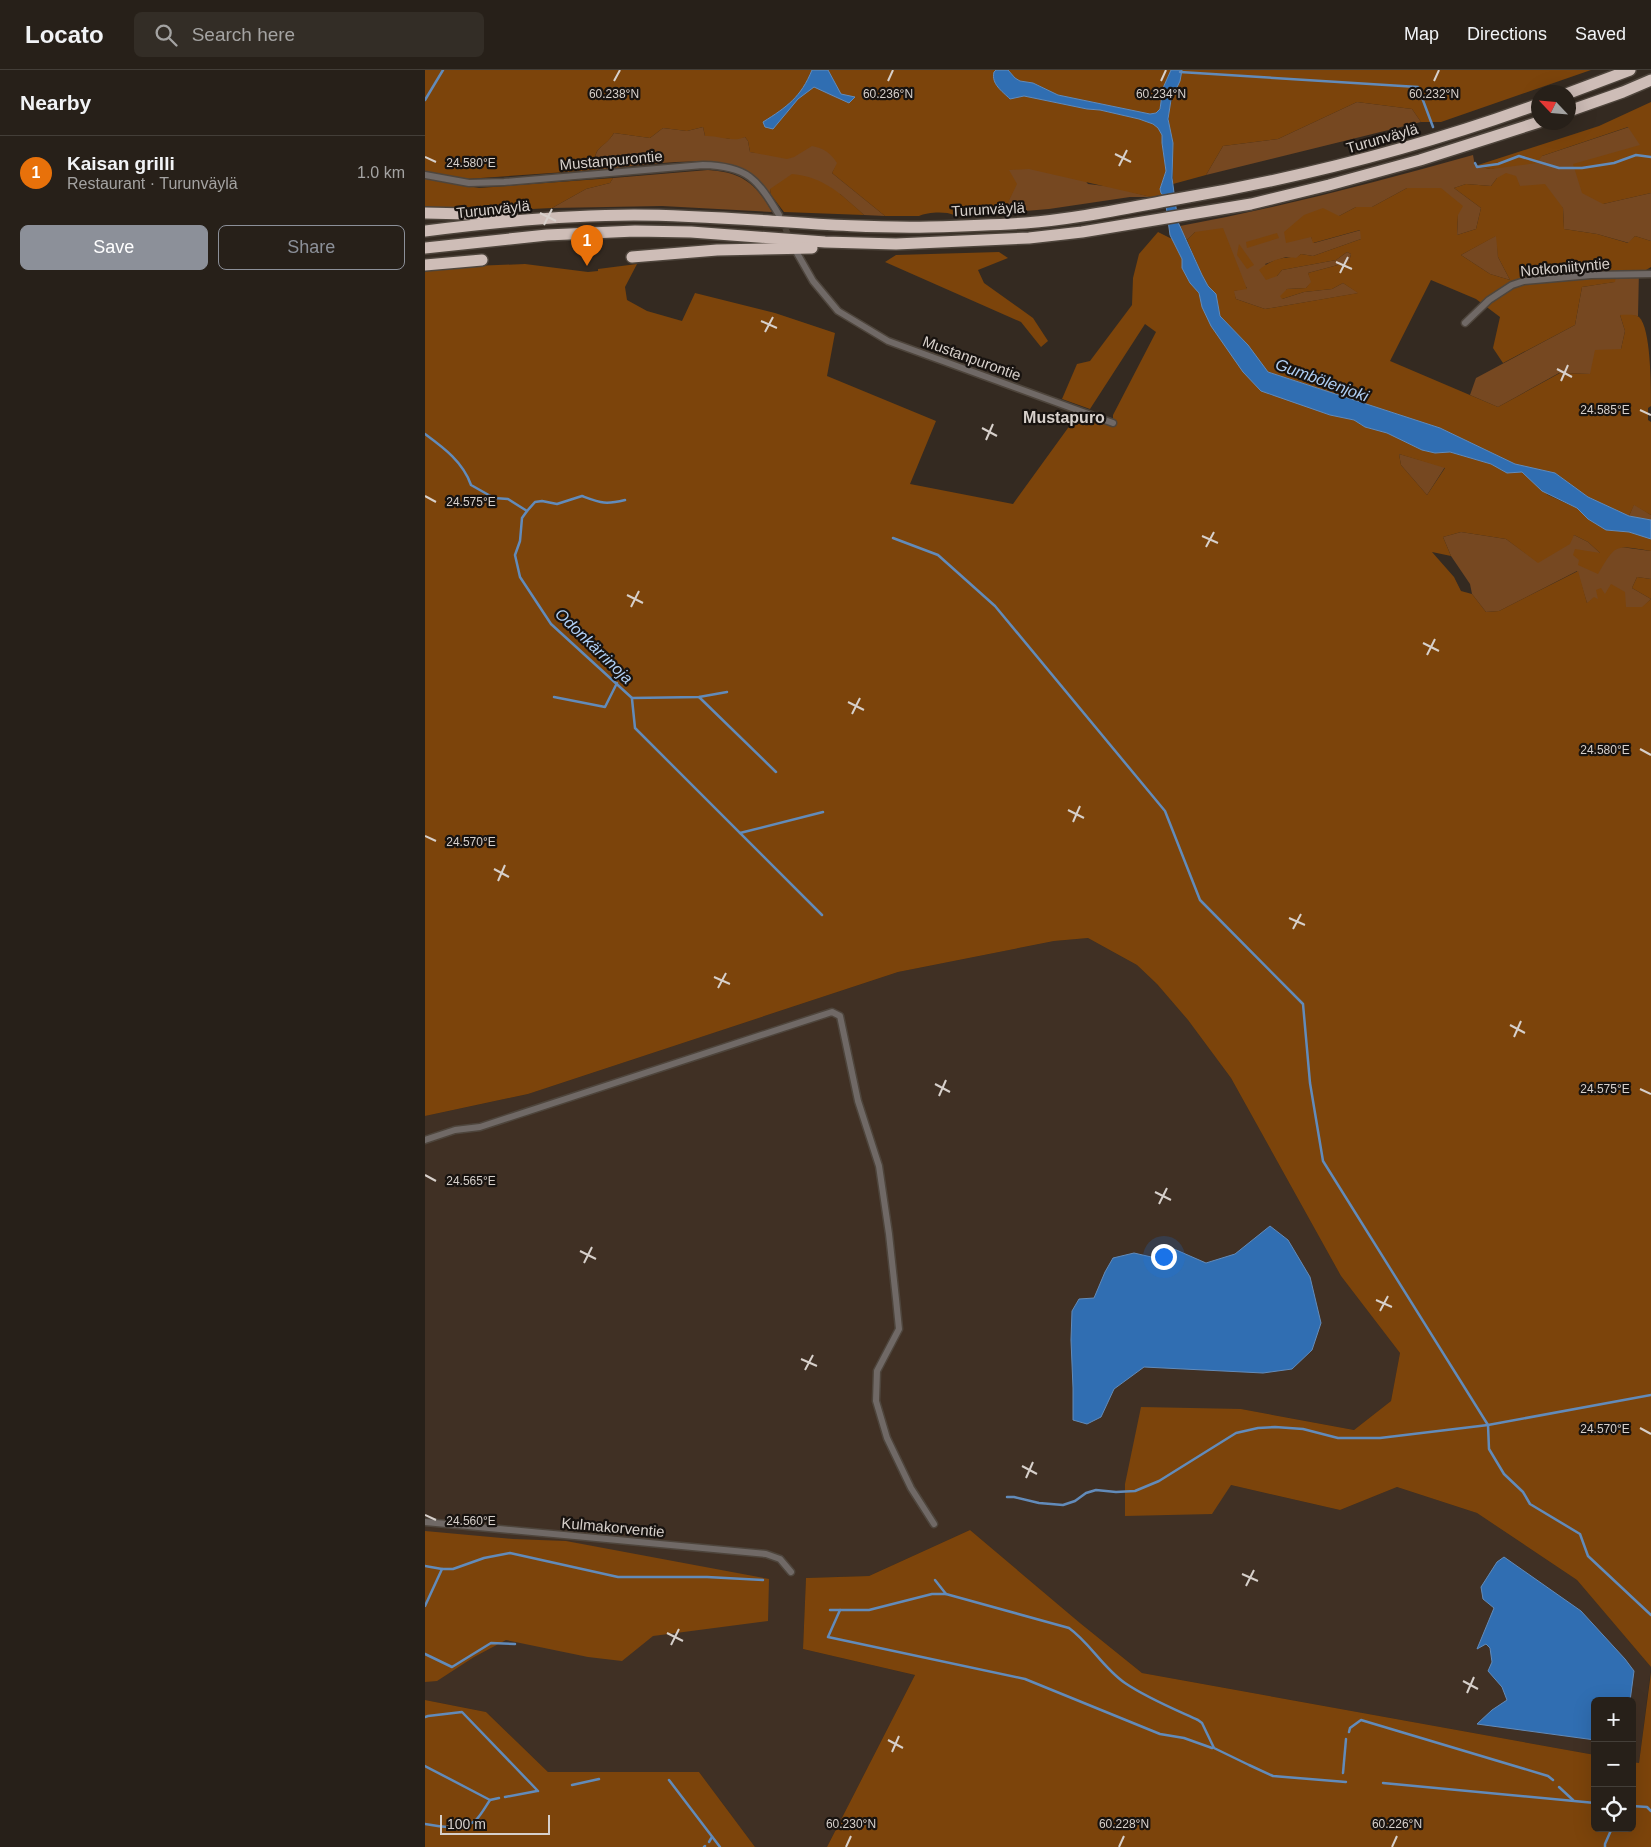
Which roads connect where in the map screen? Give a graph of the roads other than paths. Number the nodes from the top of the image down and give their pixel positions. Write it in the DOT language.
graph roads {
  1 [pos="1630,70"];
  2 [pos="1651,80"];
  3 [pos="1576,90"];
  4 [pos="1531,107"];
  5 [pos="1576,109"];
  6 [pos="1531,125"];
  7 [pos="425,175"];
  8 [pos="425,213"];
  9 [pos="779,215"];
  10 [pos="563,217"];
  11 [pos="425,232"];
  12 [pos="896,244"];
  13 [pos="425,248"];
  14 [pos="797,253"];
  15 [pos="632,257"];
  16 [pos="482,260"];
  17 [pos="425,265"];
  18 [pos="1651,274"];
  19 [pos="1465,323"];
  20 [pos="1113,423"];
  21 [pos="425,1140"];
  22 [pos="425,1522"];
  23 [pos="934,1524"];
  24 [pos="791,1572"];
  1 -- 3 [label="highway"];
  2 -- 5 [label="highway"];
  4 -- 10 [label="highway, Turunväylä"];
  6 -- 12 [label="highway, Turunväylä"];
  7 -- 9 [label="street, Mustanpurontie"];
  8 -- 10 [label="highway"];
  10 -- 11 [label="highway, Turunväylä"];
  12 -- 13 [label="highway, Turunväylä"];
  12 -- 15 [label="highway"];
  14 -- 20 [label="street, Mustanpurontie"];
  16 -- 17 [label="highway"];
  18 -- 19 [label="street, Notkoniityntie"];
  21 -- 23 [label="street"];
  22 -- 24 [label="street, Kulmakorventie"];
}
